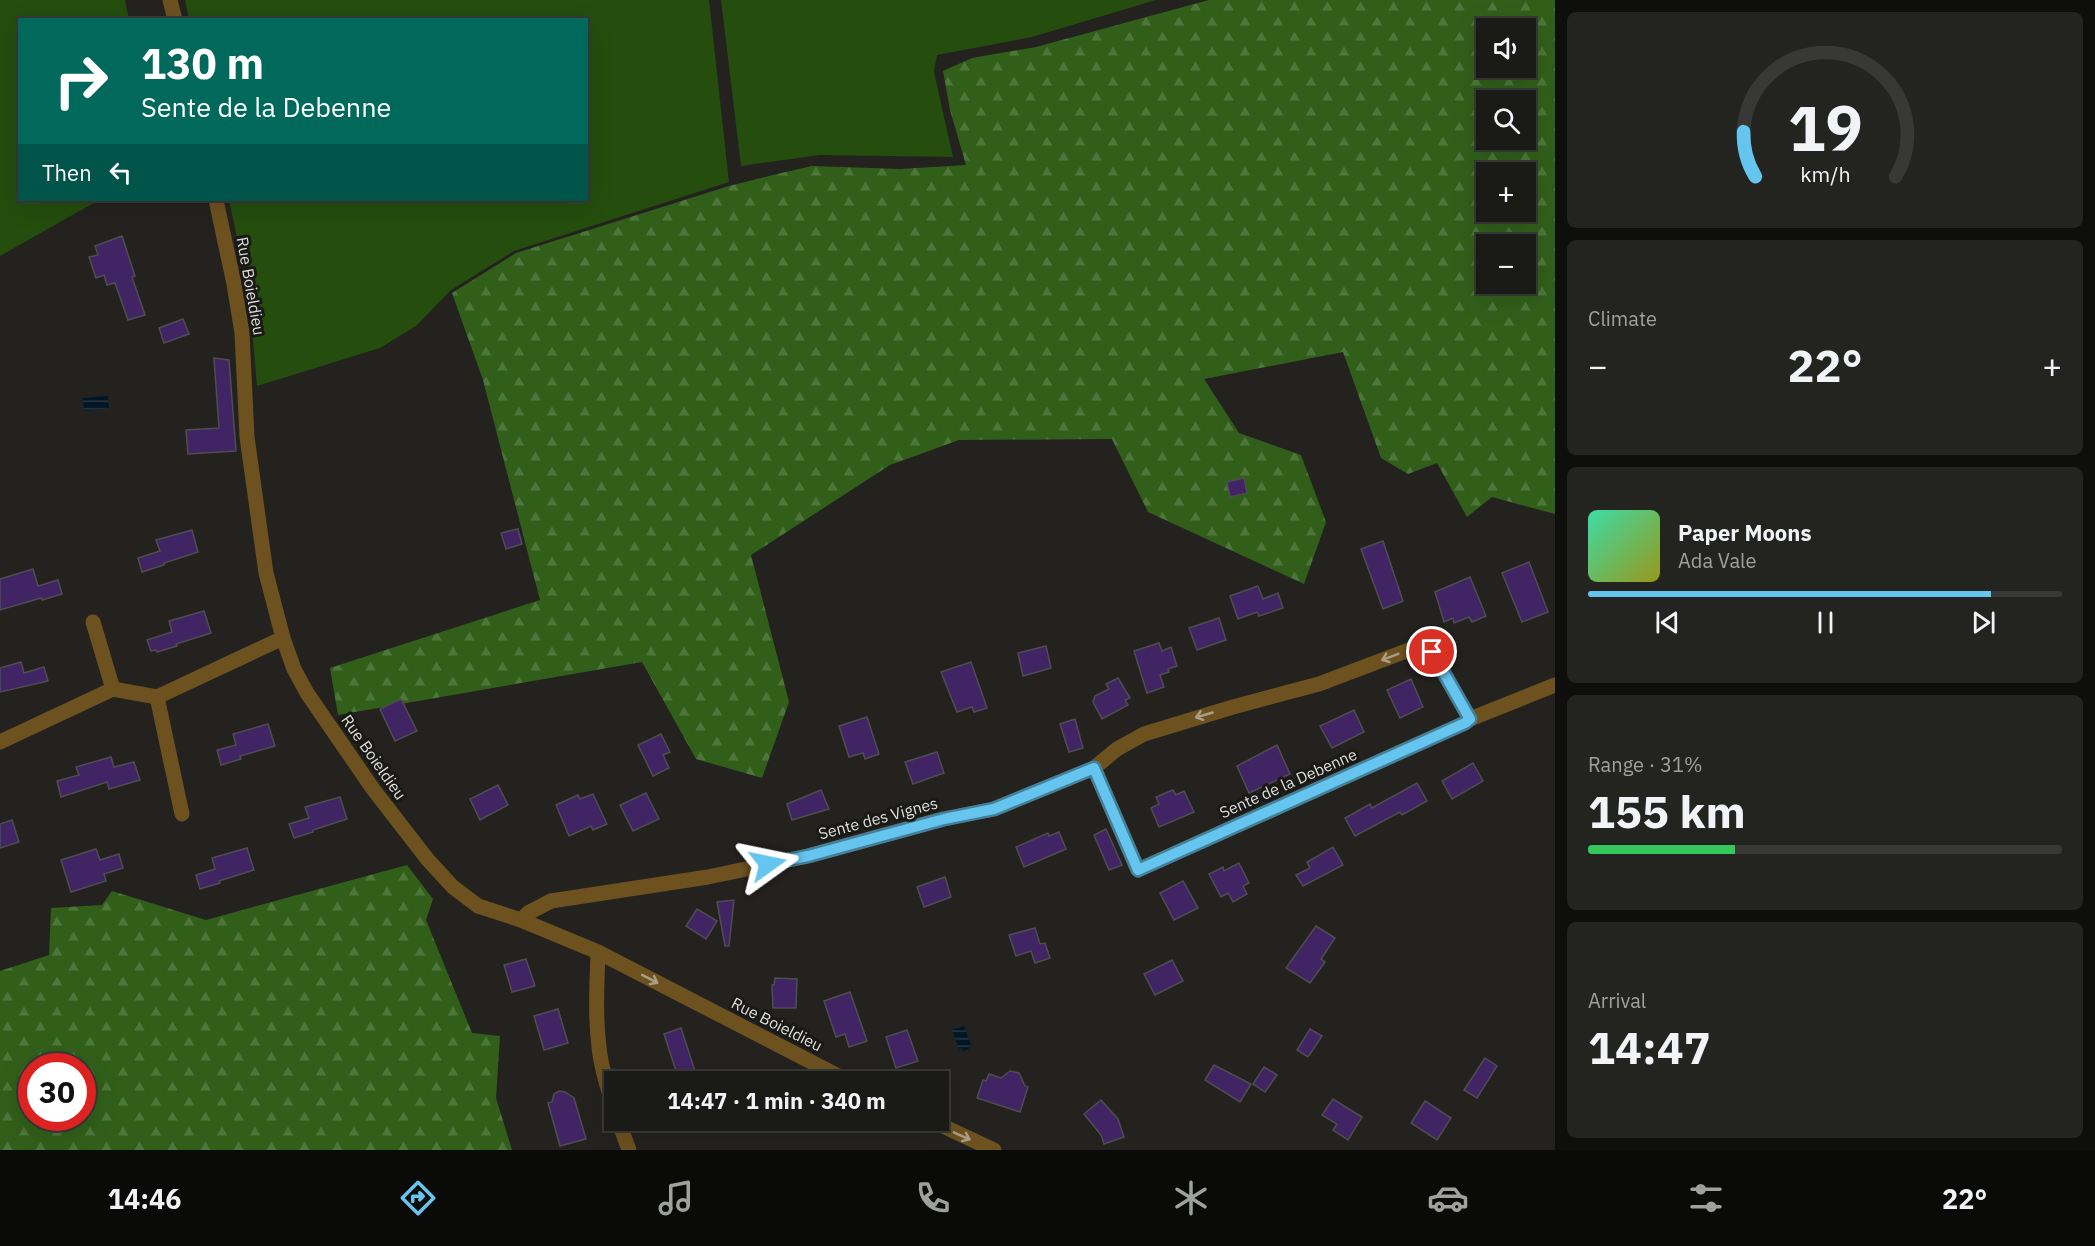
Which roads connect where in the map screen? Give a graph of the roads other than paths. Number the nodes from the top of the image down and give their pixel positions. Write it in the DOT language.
graph roads {
  1 [pos="170,0"];
  2 [pos="174,18"];
  3 [pos="216,201"];
  4 [pos="93,622"];
  5 [pos="282,638"];
  6 [pos="1555,685"];
  7 [pos="113,689"];
  8 [pos="157,697"];
  9 [pos="1470,719"];
  10 [pos="0,742"];
  11 [pos="1094,768"];
  12 [pos="182,814"];
  13 [pos="521,920"];
  14 [pos="598,952"];
  15 [pos="829,1071"];
  16 [pos="604,1072"];
  17 [pos="949,1129"];
  18 [pos="622,1131"];
  19 [pos="629,1150"];
  20 [pos="994,1150"];
  1 -- 2 [label="street"];
  3 -- 5 [label="street, Rue Boieldieu"];
  4 -- 7 [label="street"];
  5 -- 8 [label="street"];
  5 -- 13 [label="street, Rue Boieldieu"];
  6 -- 9 [label="street, Sente de la Debenne"];
  7 -- 8 [label="street"];
  7 -- 10 [label="street"];
  8 -- 12 [label="street"];
  9 -- 11 [label="street, Sente des Vignes, one-way"];
  9 -- 11 [label="street, Sente de la Debenne"];
  11 -- 13 [label="street, Sente des Vignes"];
  13 -- 14 [label="street, Rue Boieldieu"];
  14 -- 15 [label="street, Rue Boieldieu, one-way"];
  14 -- 16 [label="street"];
  17 -- 20 [label="street, one-way"];
  18 -- 19 [label="street"];
}
